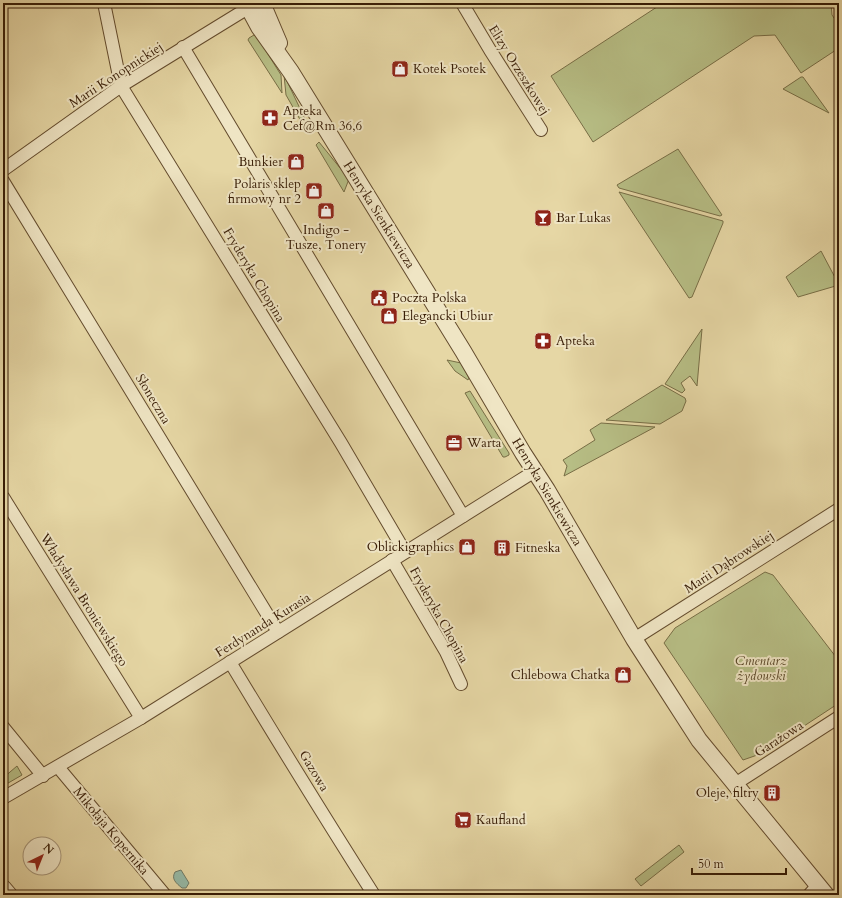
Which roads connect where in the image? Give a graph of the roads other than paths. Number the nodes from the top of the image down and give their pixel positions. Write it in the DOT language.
graph roads {
  1 [pos="104,3"];
  2 [pos="462,3"];
  3 [pos="252,4"];
  4 [pos="183,47"];
  5 [pos="121,86"];
  6 [pos="541,130"];
  7 [pos="3,170"];
  8 [pos="3,181"];
  9 [pos="535,471"];
  10 [pos="3,497"];
  11 [pos="839,509"];
  12 [pos="463,516"];
  13 [pos="405,552"];
  14 [pos="392,560"];
  15 [pos="278,632"];
  16 [pos="634,639"];
  17 [pos="230,662"];
  18 [pos="462,684"];
  19 [pos="839,717"];
  20 [pos="141,718"];
  21 [pos="3,727"];
  22 [pos="58,767"];
  23 [pos="43,776"];
  24 [pos="735,784"];
  25 [pos="3,798"];
  26 [pos="3,888"];
  27 [pos="818,892"];
  28 [pos="9,895"];
  29 [pos="165,895"];
  30 [pos="374,895"];
  1 -- 5 [label="street, Fryderyka Chopina"];
  2 -- 6 [label="street, Elizy Orzeszkowej"];
  3 -- 4 [label="street, Marii Konopnickiej"];
  3 -- 9 [label="street, Henryka Sienkiewicza"];
  4 -- 5 [label="street, Marii Konopnickiej"];
  4 -- 12 [label="street"];
  5 -- 7 [label="street, Marii Konopnickiej"];
  5 -- 13 [label="street, Fryderyka Chopina"];
  8 -- 15 [label="street, Słoneczna"];
  9 -- 12 [label="street, Ferdynanda Kurasia"];
  9 -- 16 [label="street, Henryka Sienkiewicza"];
  10 -- 20 [label="street, Władysława Broniewskiego"];
  11 -- 16 [label="street, Marii Dąbrowskiej"];
  12 -- 13 [label="street, Ferdynanda Kurasia"];
  13 -- 14 [label="street, Ferdynanda Kurasia"];
  14 -- 15 [label="street, Ferdynanda Kurasia"];
  14 -- 18 [label="street, Fryderyka Chopina"];
  15 -- 17 [label="street, Ferdynanda Kurasia"];
  16 -- 24 [label="street, Henryka Sienkiewicza"];
  17 -- 20 [label="street, Ferdynanda Kurasia"];
  17 -- 30 [label="street, Gazowa"];
  19 -- 24 [label="street, Garażowa"];
  20 -- 22 [label="street, Ferdynanda Kurasia"];
  21 -- 23 [label="street"];
  22 -- 23 [label="street, Ferdynanda Kurasia"];
  22 -- 29 [label="street, Mikołaja Kopernika"];
  23 -- 25 [label="street, Ferdynanda Kurasia"];
  24 -- 27 [label="street, Henryka Sienkiewicza"];
  26 -- 28 [label="street"];
}
